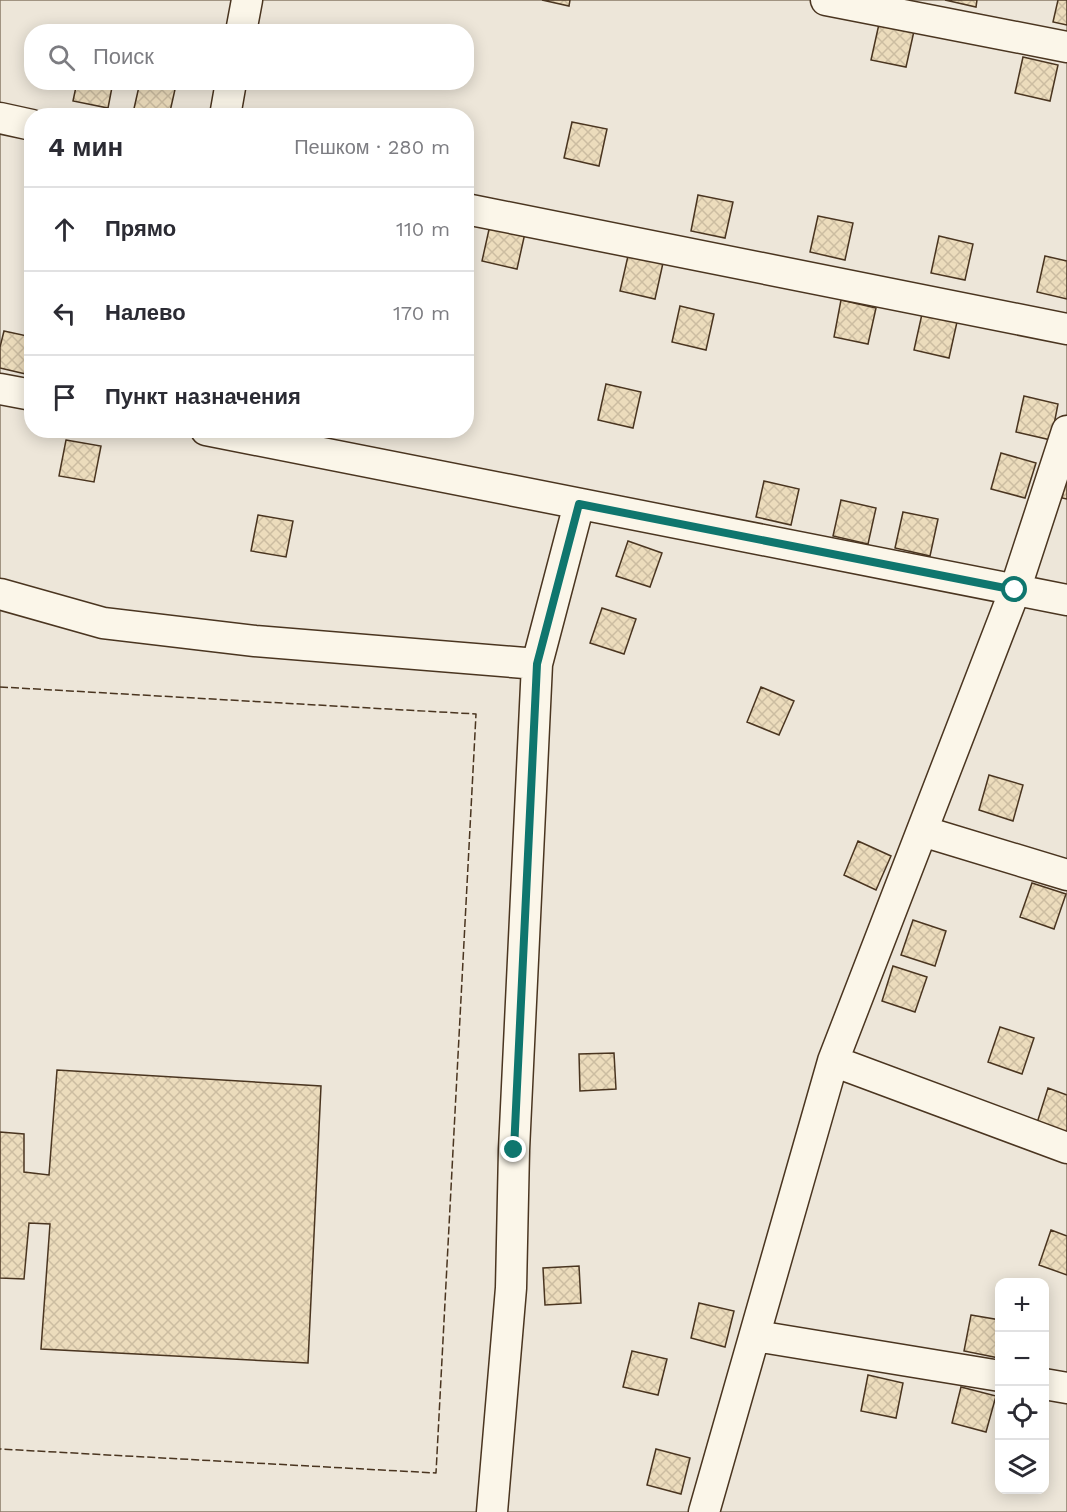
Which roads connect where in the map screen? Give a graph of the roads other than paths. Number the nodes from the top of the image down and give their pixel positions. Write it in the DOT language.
graph roads {
  1 [pos="247,0"];
  2 [pos="826,0"];
  3 [pos="242,24"];
  4 [pos="1067,47"];
  5 [pos="230,90"];
  6 [pos="226,108"];
  7 [pos="0,118"];
  8 [pos="24,123"];
  9 [pos="474,211"];
  10 [pos="1067,329"];
  11 [pos="0,389"];
  12 [pos="24,394"];
  13 [pos="1067,431"];
  14 [pos="246,438"];
  15 [pos="579,504"];
  16 [pos="1015,590"];
  17 [pos="0,594"];
  18 [pos="1067,600"];
  19 [pos="537,664"];
  20 [pos="922,831"];
  21 [pos="1067,875"];
  22 [pos="833,1061"];
  23 [pos="1067,1148"];
  24 [pos="756,1336"];
  25 [pos="995,1375"];
  26 [pos="1049,1385"];
  27 [pos="1067,1388"];
  28 [pos="492,1512"];
  29 [pos="704,1512"];
  1 -- 3 [label="street"];
  2 -- 4 [label="street"];
  5 -- 6 [label="street"];
  7 -- 8 [label="street"];
  9 -- 10 [label="street"];
  11 -- 12 [label="street"];
  13 -- 16 [label="street"];
  14 -- 15 [label="street"];
  15 -- 16 [label="street"];
  15 -- 19 [label="street"];
  16 -- 18 [label="street"];
  16 -- 20 [label="street"];
  17 -- 19 [label="street"];
  19 -- 28 [label="street"];
  20 -- 21 [label="street"];
  20 -- 22 [label="street"];
  22 -- 23 [label="street"];
  22 -- 24 [label="street"];
  24 -- 25 [label="street"];
  24 -- 29 [label="street"];
  26 -- 27 [label="street"];
}
